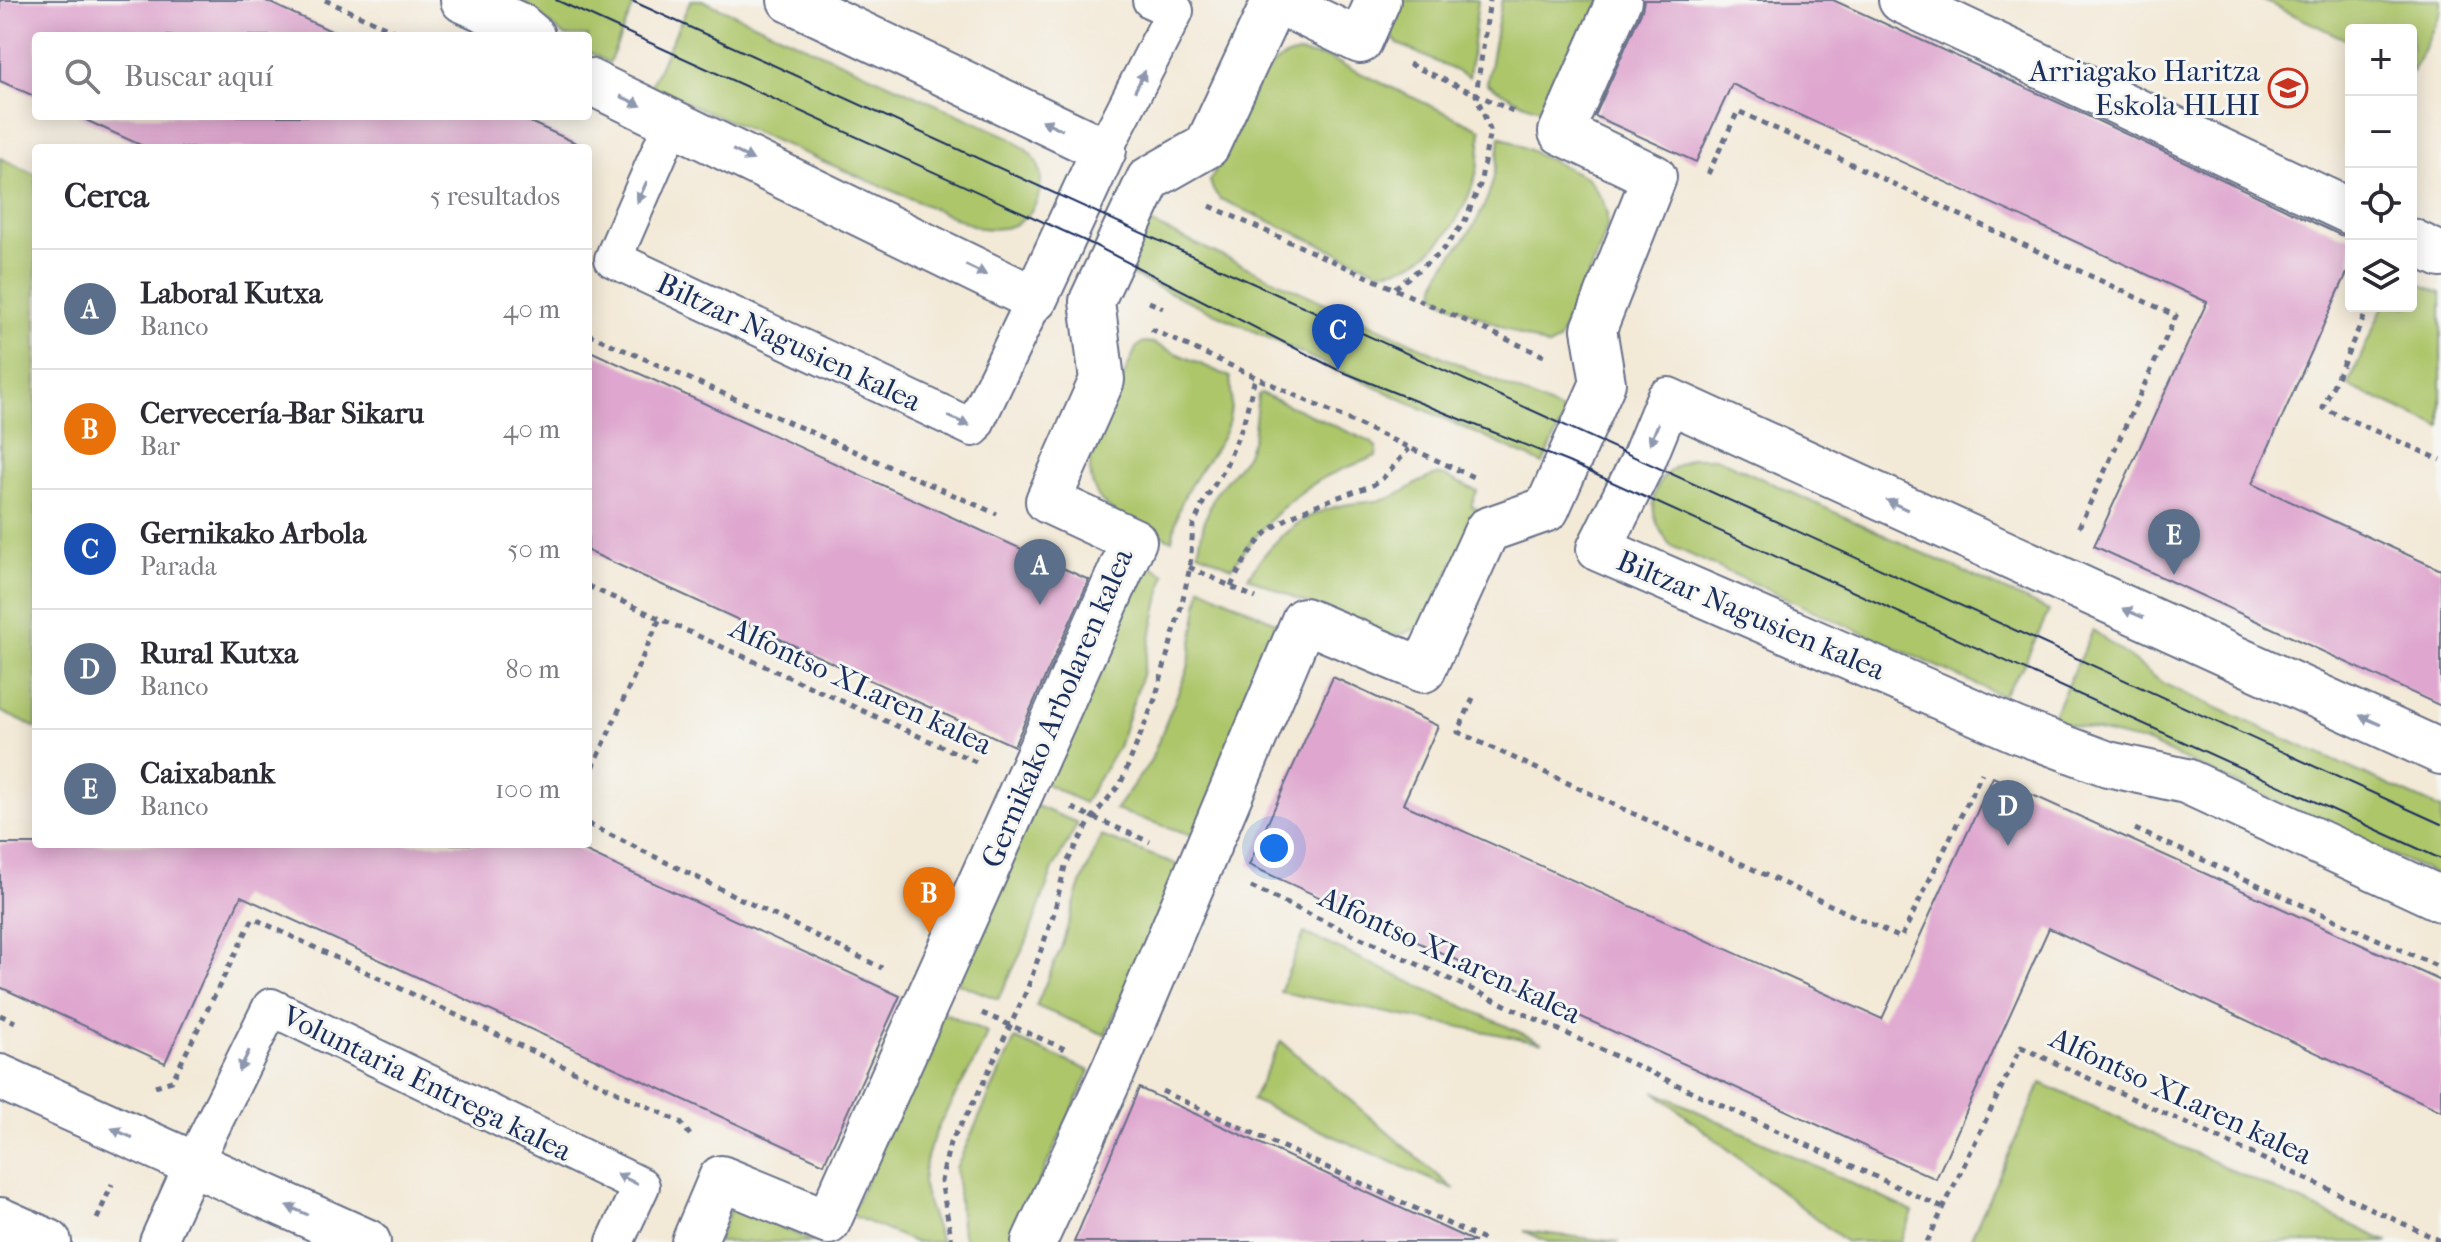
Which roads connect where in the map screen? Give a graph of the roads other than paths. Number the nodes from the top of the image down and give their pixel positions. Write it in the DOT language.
graph roads {
  1 [pos="463,0"];
  2 [pos="790,0"];
  3 [pos="1151,0"];
  4 [pos="1378,0"];
  5 [pos="1619,0"];
  6 [pos="1901,0"];
  7 [pos="527,32"];
  8 [pos="592,83"];
  9 [pos="673,121"];
  10 [pos="1104,150"];
  11 [pos="2345,209"];
  12 [pos="2417,244"];
  13 [pos="2441,255"];
  14 [pos="1035,299"];
  15 [pos="2441,752"];
  16 [pos="2441,899"];
  17 [pos="0,1077"];
  18 [pos="193,1164"];
  19 [pos="0,1220"];
  20 [pos="49,1242"];
  21 [pos="158,1242"];
  22 [pos="368,1242"];
  23 [pos="615,1242"];
  24 [pos="694,1242"];
  25 [pos="1034,1242"];
  1 -- 7 [label="street"];
  10 -- 2 [label="street, one-way"];
  10 -- 3 [label="lane, Biltzar Nagusien kalea, one-way"];
  4 -- 24 [label="street, Gernikako Arbolaren kalea"];
  5 -- 25 [label="street"];
  6 -- 11 [label="street"];
  8 -- 9 [label="street, one-way"];
  9 -- 14 [label="street, one-way"];
  9 -- 14 [label="lane, Biltzar Nagusien kalea, one-way"];
  10 -- 14 [label="street, Biltzar Nagusien kalea"];
  12 -- 13 [label="street"];
  15 -- 16 [label="street, Biltzar Nagusien kalea, one-way"];
  18 -- 17 [label="street, one-way"];
  18 -- 21 [label="lane, Voluntaria Entrega kalea"];
  22 -- 18 [label="street, one-way"];
  23 -- 18 [label="lane, Voluntaria Entrega kalea, one-way"];
  19 -- 20 [label="street"];
}
